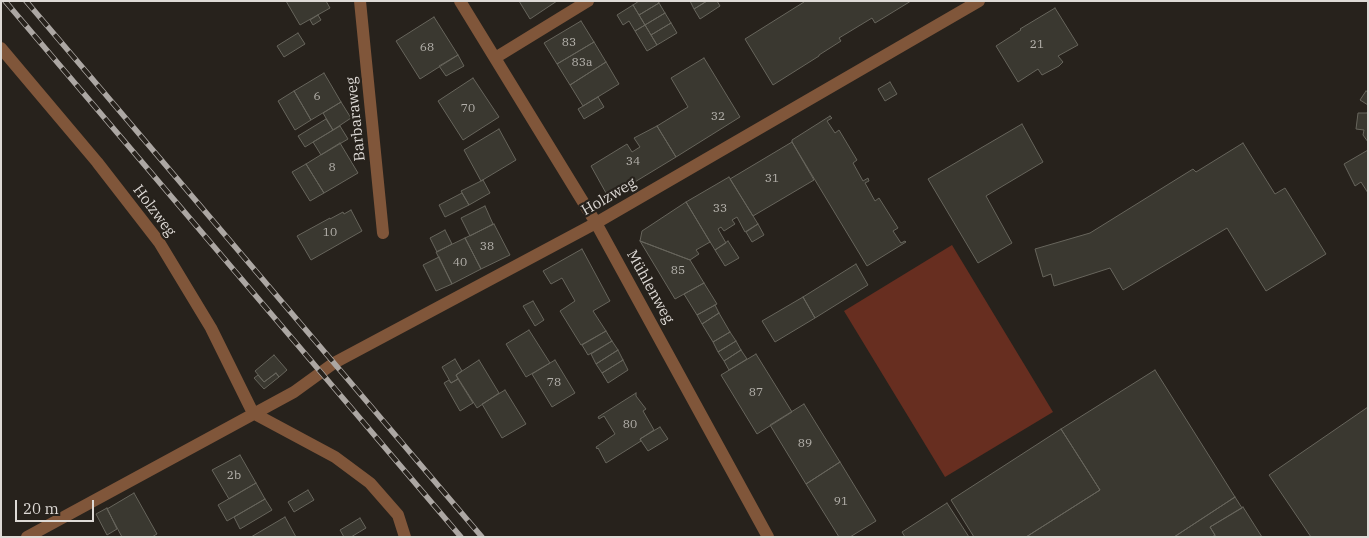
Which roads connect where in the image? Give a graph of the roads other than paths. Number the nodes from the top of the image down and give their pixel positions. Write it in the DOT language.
graph roads {
  1 [pos="360,1"];
  2 [pos="460,1"];
  3 [pos="588,1"];
  4 [pos="979,1"];
  5 [pos="1,48"];
  6 [pos="495,58"];
  7 [pos="596,223"];
  8 [pos="383,233"];
  9 [pos="252,413"];
  10 [pos="28,537"];
  11 [pos="405,537"];
  12 [pos="768,537"];
  1 -- 8 [label="street, Barbaraweg"];
  2 -- 6 [label="street, Mühlenweg"];
  3 -- 6 [label="street"];
  4 -- 7 [label="street, Holzweg"];
  5 -- 9 [label="street, Holzweg"];
  6 -- 7 [label="street, Mühlenweg"];
  7 -- 9 [label="street, Holzweg"];
  7 -- 12 [label="street, Mühlenweg"];
  9 -- 10 [label="street, Holzweg"];
  9 -- 11 [label="street"];
}
